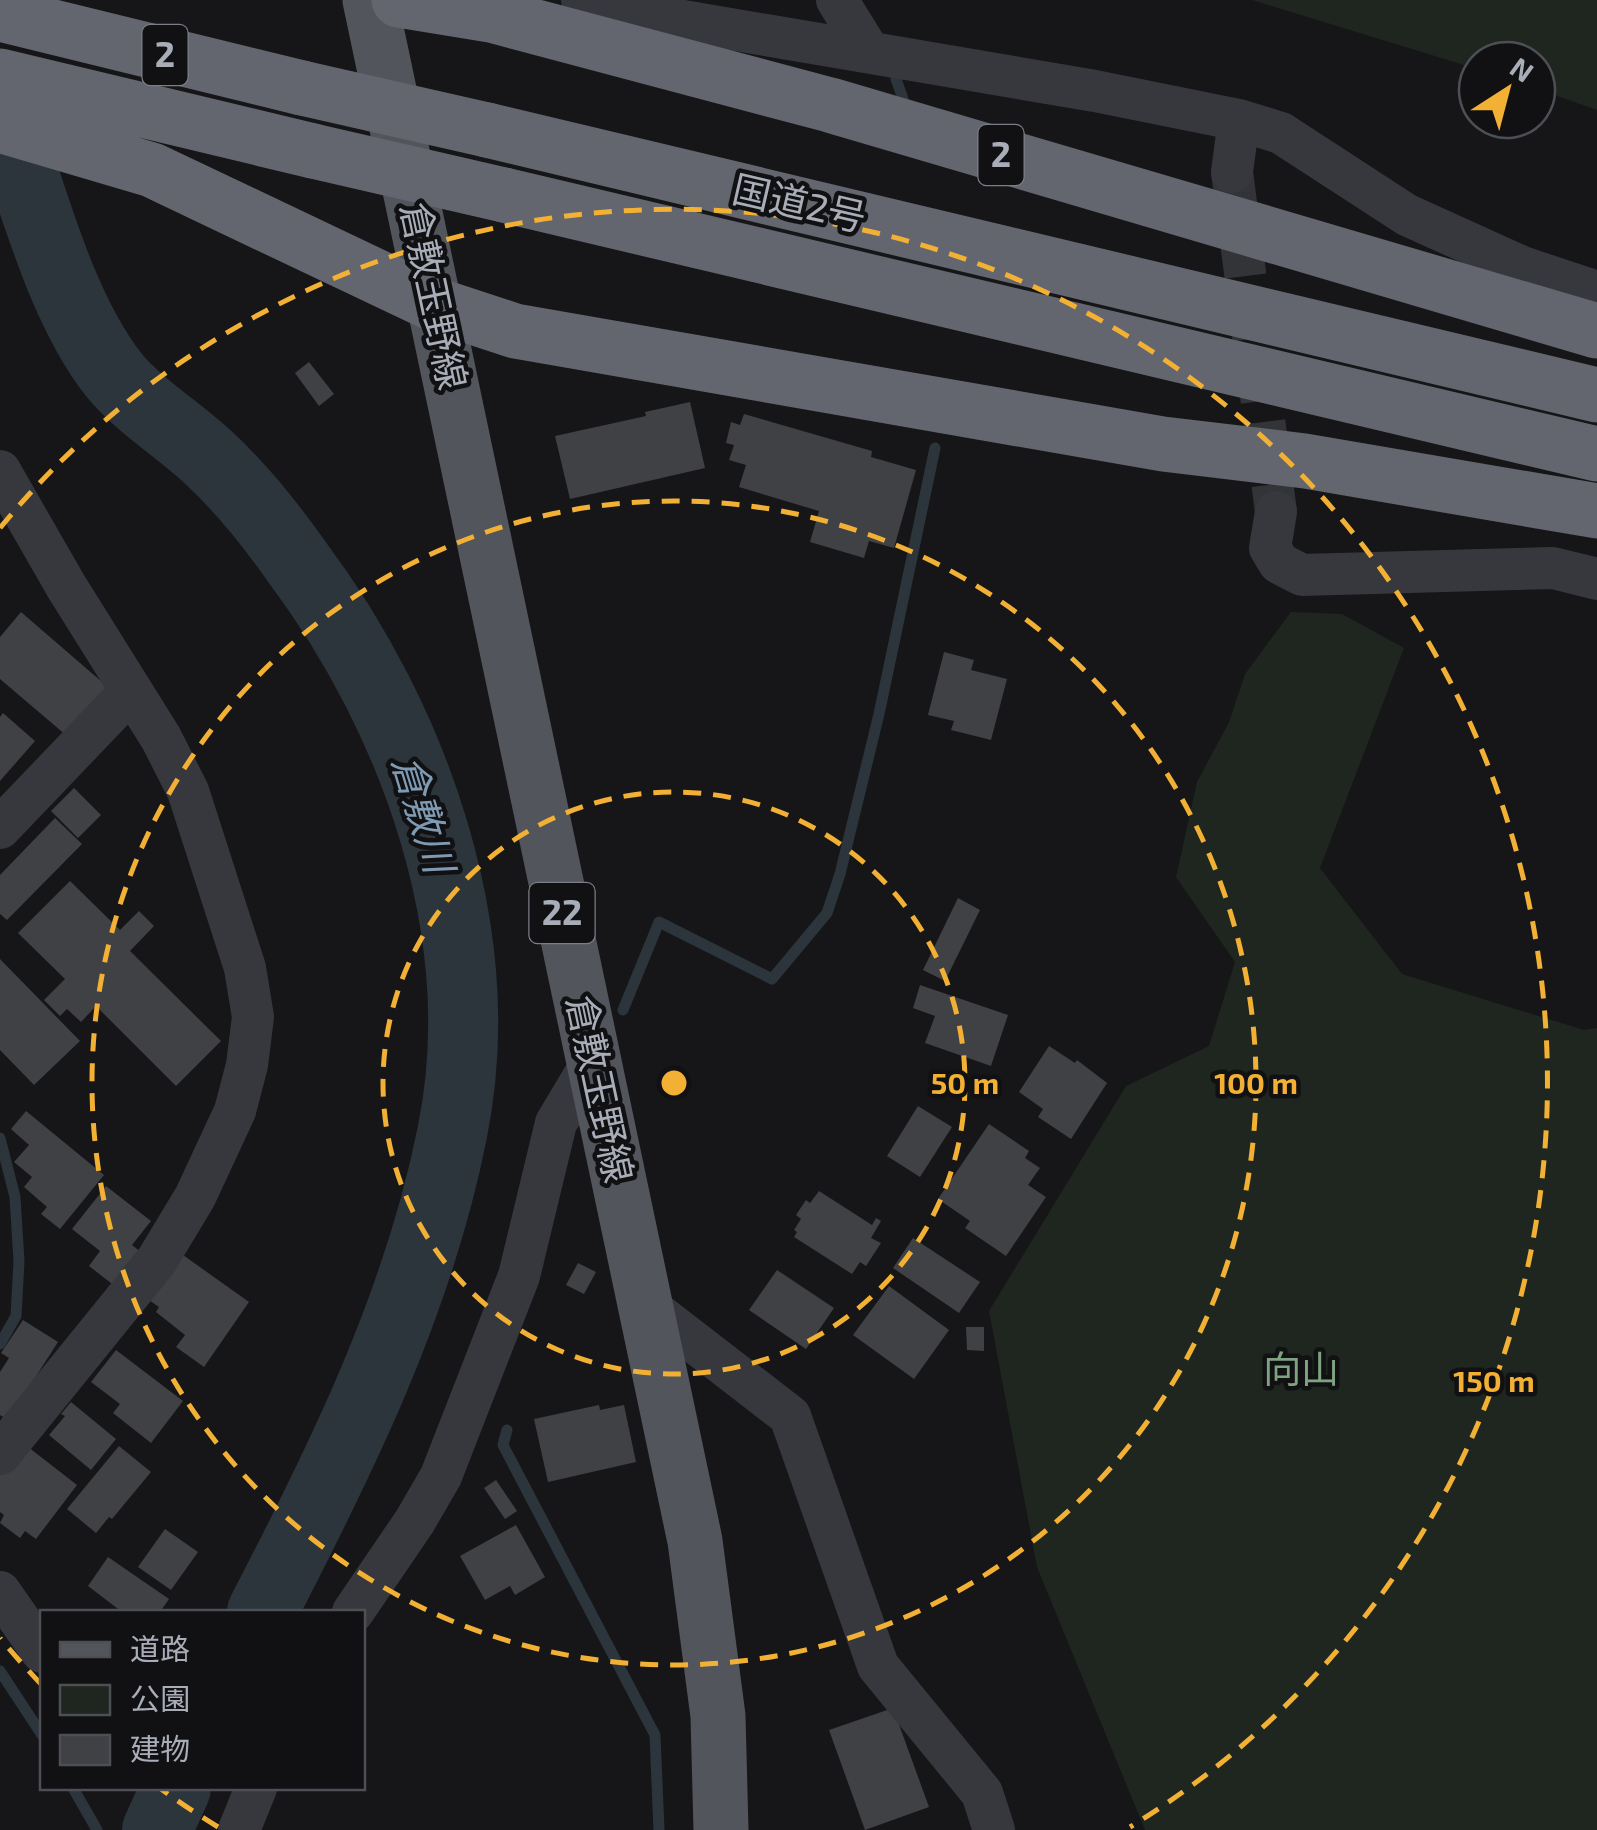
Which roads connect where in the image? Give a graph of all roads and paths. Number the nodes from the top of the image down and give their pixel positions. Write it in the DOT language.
graph roads {
  1 [pos="370,0"];
  2 [pos="399,0"];
  3 [pos="582,0"];
  4 [pos="837,0"];
  5 [pos="14,18"];
  6 [pos="868,50"];
  7 [pos="25,82"];
  8 [pos="1240,120"];
  9 [pos="0,125"];
  10 [pos="1232,172"];
  11 [pos="1597,292"];
  12 [pos="436,305"];
  13 [pos="1597,330"];
  14 [pos="1597,395"];
  15 [pos="1597,454"];
  16 [pos="0,471"];
  17 [pos="1597,511"];
  18 [pos="1276,512"];
  19 [pos="1597,579"];
  20 [pos="131,691"];
  21 [pos="0,828"];
  22 [pos="593,1061"];
  23 [pos="645,1304"];
  24 [pos="0,1454"];
  25 [pos="0,1592"];
  26 [pos="354,1610"];
  27 [pos="40,1649"];
  28 [pos="722,1830"];
  29 [pos="994,1830"];
  1 -- 12 [label="main road, 倉敷玉野線 / 22"];
  2 -- 13 [label="highway, 2"];
  3 -- 6 [label="street"];
  4 -- 6 [label="street"];
  5 -- 14 [label="highway, 国道2号 / 2, bridge"];
  6 -- 8 [label="street"];
  7 -- 15 [label="highway, 国道2号 / 2, bridge"];
  8 -- 10 [label="street"];
  8 -- 11 [label="street"];
  9 -- 12 [label="highway"];
  12 -- 17 [label="highway"];
  12 -- 22 [label="main road, 倉敷玉野線 / 22"];
  16 -- 20 [label="street"];
  18 -- 19 [label="street"];
  20 -- 21 [label="street"];
  20 -- 24 [label="street"];
  22 -- 23 [label="main road, 倉敷玉野線 / 22"];
  22 -- 26 [label="street"];
  23 -- 28 [label="main road, 倉敷玉野線 / 22"];
  23 -- 29 [label="street"];
  25 -- 27 [label="street"];
}
